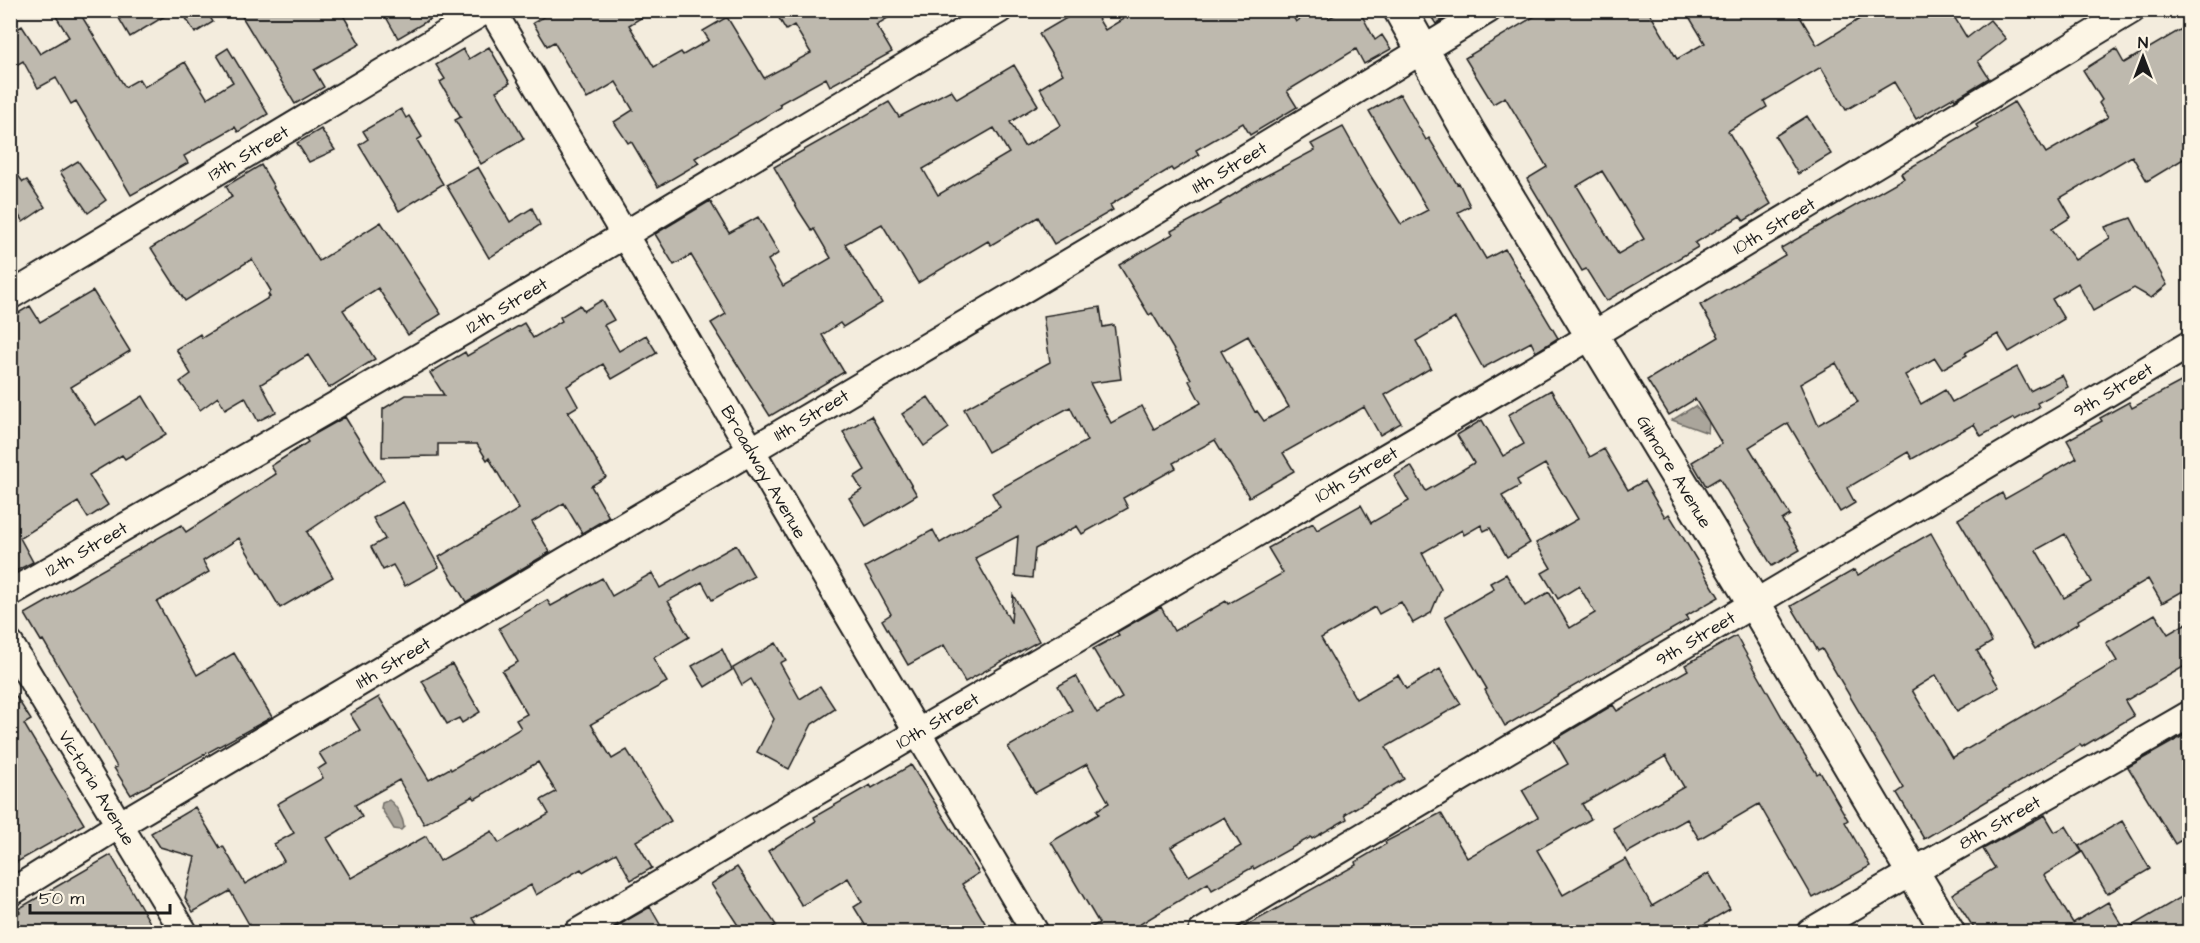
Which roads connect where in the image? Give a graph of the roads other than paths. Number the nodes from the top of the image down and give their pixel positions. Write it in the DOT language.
graph roads {
  1 [pos="486,10"];
  2 [pos="492,10"];
  3 [pos="999,10"];
  4 [pos="1400,10"];
  5 [pos="1488,10"];
  6 [pos="2132,10"];
  7 [pos="1423,49"];
  8 [pos="624,235"];
  9 [pos="10,296"];
  10 [pos="1592,334"];
  11 [pos="2190,344"];
  12 [pos="751,451"];
  13 [pos="10,593"];
  14 [pos="1754,603"];
  15 [pos="10,644"];
  16 [pos="2190,714"];
  17 [pos="917,734"];
  18 [pos="119,825"];
  19 [pos="1911,871"];
  20 [pos="10,893"];
  21 [pos="184,933"];
  22 [pos="578,933"];
  23 [pos="1035,933"];
  24 [pos="1202,933"];
  25 [pos="1810,933"];
  26 [pos="1948,933"];
  1 -- 9 [label="street, 13th Street"];
  2 -- 8 [label="street, Broadway Avenue"];
  3 -- 8 [label="street, 12th Street"];
  4 -- 7 [label="main road, Gilmore Avenue"];
  5 -- 7 [label="street, 11th Street"];
  6 -- 10 [label="street, 10th Street"];
  7 -- 10 [label="main road, Gilmore Avenue"];
  7 -- 12 [label="street, 11th Street"];
  8 -- 12 [label="street, Broadway Avenue"];
  8 -- 13 [label="street, 12th Street"];
  10 -- 14 [label="main road, Gilmore Avenue"];
  10 -- 17 [label="street, 10th Street"];
  11 -- 14 [label="street, 9th Street"];
  12 -- 17 [label="street, Broadway Avenue"];
  12 -- 18 [label="street, 11th Street"];
  14 -- 19 [label="main road, Gilmore Avenue"];
  14 -- 24 [label="street, 9th Street"];
  15 -- 18 [label="street, Victoria Avenue"];
  16 -- 19 [label="street, 8th Street"];
  17 -- 22 [label="street, 10th Street"];
  17 -- 23 [label="street, Broadway Avenue"];
  18 -- 20 [label="street, 11th Street"];
  18 -- 21 [label="street, Victoria Avenue"];
  19 -- 25 [label="street, 8th Street"];
  19 -- 26 [label="main road, Gilmore Avenue"];
}
